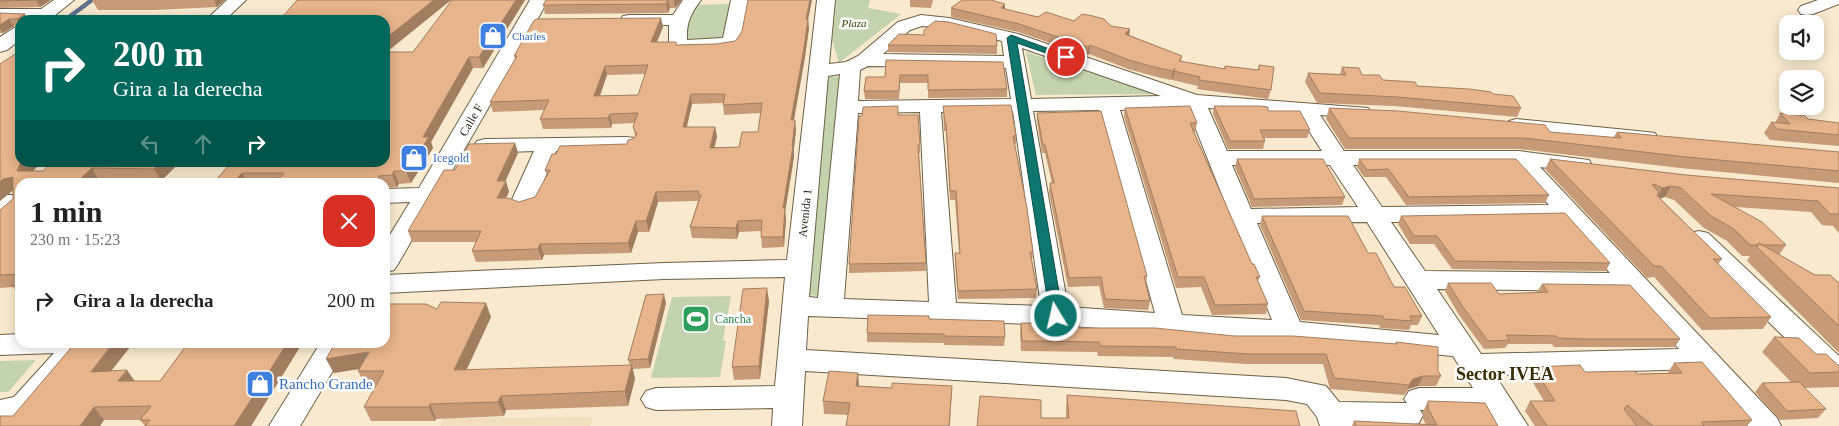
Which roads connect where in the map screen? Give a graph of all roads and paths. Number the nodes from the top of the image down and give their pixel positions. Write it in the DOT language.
graph roads {
  1 [pos="65,0"];
  2 [pos="237,0"];
  3 [pos="539,0"];
  4 [pos="692,0"];
  5 [pos="740,0"];
  6 [pos="826,0"];
  7 [pos="1834,0"];
  8 [pos="1808,10"];
  9 [pos="0,14"];
  10 [pos="15,15"];
  11 [pos="44,15"];
  12 [pos="220,15"];
  13 [pos="612,20"];
  14 [pos="678,20"];
  15 [pos="1011,38"];
  16 [pos="1016,62"];
  17 [pos="857,64"];
  18 [pos="819,71"];
  19 [pos="1195,101"];
  20 [pos="1108,104"];
  21 [pos="1024,105"];
  22 [pos="930,106"];
  23 [pos="848,107"];
  24 [pos="1306,110"];
  25 [pos="1384,114"];
  26 [pos="1496,123"];
  27 [pos="1670,140"];
  28 [pos="626,143"];
  29 [pos="548,144"];
  30 [pos="456,146"];
  31 [pos="1338,157"];
  32 [pos="1218,158"];
  33 [pos="1520,158"];
  34 [pos="1604,168"];
  35 [pos="427,195"];
  36 [pos="390,196"];
  37 [pos="522,204"];
  38 [pos="1569,212"];
  39 [pos="1375,215"];
  40 [pos="1243,216"];
  41 [pos="1679,220"];
  42 [pos="390,256"];
  43 [pos="800,268"];
  44 [pos="1418,280"];
  45 [pos="1633,282"];
  46 [pos="390,284"];
  47 [pos="795,306"];
  48 [pos="830,307"];
  49 [pos="943,312"];
  50 [pos="1056,316"];
  51 [pos="1171,323"];
  52 [pos="1290,331"];
  53 [pos="15,345"];
  54 [pos="0,346"];
  55 [pos="75,348"];
  56 [pos="332,348"];
  57 [pos="1467,356"];
  58 [pos="1704,359"];
  59 [pos="792,360"];
  60 [pos="1839,373"];
  61 [pos="789,397"];
  62 [pos="656,399"];
  63 [pos="1496,400"];
  64 [pos="0,411"];
  65 [pos="1333,420"];
  66 [pos="284,426"];
  67 [pos="787,426"];
  68 [pos="1513,426"];
  69 [pos="1766,426"];
  1 -- 11 [label="street"];
  2 -- 12 [label="street"];
  3 -- 30 [label="street, Calle F"];
  4 -- 14 [label="street"];
  5 -- 14 [label="street"];
  6 -- 18 [label="street, Avenida 1"];
  7 -- 8 [label="street"];
  9 -- 10 [label="street"];
  13 -- 14 [label="street"];
  15 -- 16 [label="street"];
  15 -- 17 [label="street"];
  15 -- 19 [label="street"];
  16 -- 17 [label="street"];
  16 -- 21 [label="street"];
  17 -- 18 [label="street"];
  17 -- 23 [label="street"];
  18 -- 43 [label="street, Avenida 1"];
  19 -- 20 [label="street"];
  19 -- 24 [label="street"];
  19 -- 32 [label="street"];
  20 -- 21 [label="street"];
  20 -- 51 [label="street"];
  21 -- 22 [label="street"];
  21 -- 50 [label="street"];
  22 -- 23 [label="street"];
  22 -- 49 [label="street"];
  23 -- 48 [label="street"];
  24 -- 25 [label="street"];
  24 -- 31 [label="street"];
  26 -- 27 [label="street"];
  28 -- 29 [label="street"];
  29 -- 30 [label="street"];
  29 -- 37 [label="street"];
  30 -- 35 [label="street, Calle F"];
  31 -- 32 [label="street"];
  31 -- 33 [label="street"];
  31 -- 39 [label="street"];
  32 -- 40 [label="street"];
  33 -- 34 [label="street"];
  33 -- 38 [label="street"];
  35 -- 36 [label="street"];
  35 -- 42 [label="street, Calle F"];
  38 -- 39 [label="street"];
  38 -- 45 [label="street"];
  39 -- 40 [label="street"];
  39 -- 44 [label="street"];
  40 -- 52 [label="street"];
  41 -- 60 [label="street"];
  43 -- 46 [label="street"];
  43 -- 47 [label="street, Avenida 1"];
  44 -- 45 [label="street"];
  44 -- 57 [label="street"];
  45 -- 58 [label="street"];
  47 -- 48 [label="street"];
  47 -- 59 [label="street, Avenida 1"];
  48 -- 49 [label="street"];
  49 -- 50 [label="street"];
  50 -- 51 [label="street"];
  51 -- 52 [label="street"];
  52 -- 57 [label="street"];
  53 -- 54 [label="street"];
  55 -- 64 [label="street"];
  56 -- 66 [label="street"];
  57 -- 58 [label="street"];
  57 -- 63 [label="street"];
  58 -- 69 [label="street"];
  59 -- 61 [label="street, Avenida 1"];
  59 -- 65 [label="street"];
  61 -- 62 [label="street"];
  61 -- 67 [label="street, Avenida 1"];
  63 -- 65 [label="street"];
  63 -- 68 [label="street"];
}
